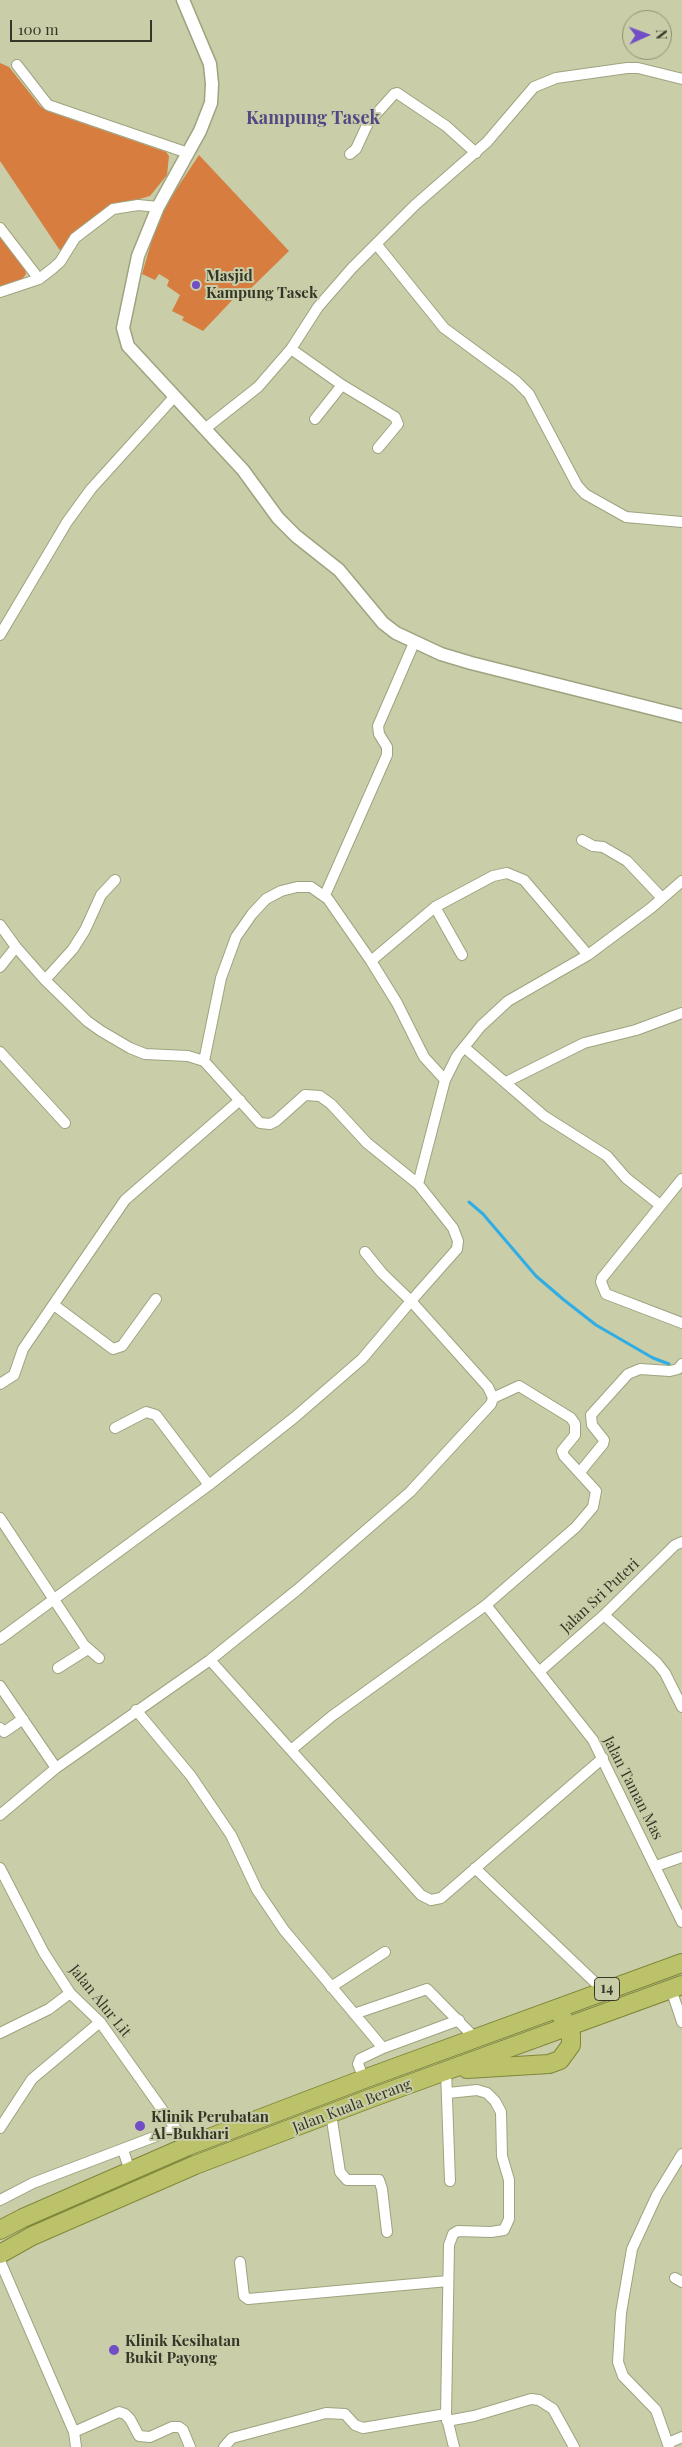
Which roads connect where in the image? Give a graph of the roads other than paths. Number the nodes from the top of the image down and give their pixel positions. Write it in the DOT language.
graph roads {
  1 [pos="183,0"];
  2 [pos="17,65"];
  3 [pos="682,79"];
  4 [pos="188,153"];
  5 [pos="476,153"];
  6 [pos="350,154"];
  7 [pos="158,207"];
  8 [pos="0,228"];
  9 [pos="377,245"];
  10 [pos="39,279"];
  11 [pos="0,292"];
  12 [pos="291,349"];
  13 [pos="342,385"];
  14 [pos="175,396"];
  15 [pos="315,419"];
  16 [pos="206,428"];
  17 [pos="378,448"];
  18 [pos="682,522"];
  19 [pos="0,635"];
  20 [pos="414,643"];
  21 [pos="682,716"];
  22 [pos="582,840"];
  23 [pos="115,880"];
  24 [pos="682,881"];
  25 [pos="325,895"];
  26 [pos="662,898"];
  27 [pos="435,907"];
  28 [pos="0,925"];
  29 [pos="16,947"];
  30 [pos="462,955"];
  31 [pos="588,955"];
  32 [pos="371,961"];
  33 [pos="0,967"];
  34 [pos="45,980"];
  35 [pos="682,1013"];
  36 [pos="464,1047"];
  37 [pos="0,1052"];
  38 [pos="204,1061"];
  39 [pos="445,1080"];
  40 [pos="506,1082"];
  41 [pos="240,1100"];
  42 [pos="65,1123"];
  43 [pos="682,1179"];
  44 [pos="418,1184"];
  45 [pos="660,1205"];
  46 [pos="365,1252"];
  47 [pos="156,1299"];
  48 [pos="411,1301"];
  49 [pos="54,1305"];
  50 [pos="682,1323"];
  51 [pos="682,1364"];
  52 [pos="0,1384"];
  53 [pos="493,1398"];
  54 [pos="115,1428"];
  55 [pos="580,1472"];
  56 [pos="209,1485"];
  57 [pos="0,1518"];
  58 [pos="682,1542"];
  59 [pos="54,1601"];
  60 [pos="486,1605"];
  61 [pos="604,1615"];
  62 [pos="0,1639"];
  63 [pos="88,1649"];
  64 [pos="99,1658"];
  65 [pos="210,1660"];
  66 [pos="58,1668"];
  67 [pos="539,1672"];
  68 [pos="0,1686"];
  69 [pos="682,1707"];
  70 [pos="136,1710"];
  71 [pos="23,1719"];
  72 [pos="0,1728"];
  73 [pos="291,1750"];
  74 [pos="602,1758"];
  75 [pos="56,1768"];
  76 [pos="0,1816"];
  77 [pos="682,1857"];
  78 [pos="656,1866"];
  79 [pos="0,1868"];
  80 [pos="475,1868"];
  81 [pos="682,1922"];
  82 [pos="385,1952"];
  83 [pos="682,1963"];
  84 [pos="331,1987"];
  85 [pos="677,1987"];
  86 [pos="604,1991"];
  87 [pos="70,1993"];
  88 [pos="354,2014"];
  89 [pos="532,2017"];
  90 [pos="459,2020"];
  91 [pos="100,2022"];
  92 [pos="682,2022"];
  93 [pos="568,2026"];
  94 [pos="0,2032"];
  95 [pos="475,2038"];
  96 [pos="383,2048"];
  97 [pos="447,2070"];
  98 [pos="364,2079"];
  99 [pos="448,2093"];
  100 [pos="331,2114"];
  101 [pos="0,2128"];
  102 [pos="175,2129"];
  103 [pos="188,2146"];
  104 [pos="123,2150"];
  105 [pos="682,2154"];
  106 [pos="130,2171"];
  107 [pos="450,2181"];
  108 [pos="0,2200"];
  109 [pos="0,2230"];
  110 [pos="387,2232"];
  111 [pos="0,2254"];
  112 [pos="0,2260"];
  113 [pos="240,2262"];
  114 [pos="448,2281"];
  115 [pos="446,2418"];
  116 [pos="74,2432"];
  117 [pos="682,2437"];
  118 [pos="668,2445"];
  119 [pos="76,2447"];
  120 [pos="190,2447"];
  121 [pos="224,2447"];
  122 [pos="454,2447"];
  123 [pos="574,2447"];
  1 -- 4 [label="street"];
  2 -- 4 [label="street"];
  3 -- 5 [label="street"];
  4 -- 7 [label="street"];
  5 -- 6 [label="street"];
  5 -- 9 [label="street"];
  7 -- 10 [label="street"];
  7 -- 14 [label="street"];
  8 -- 10 [label="street"];
  9 -- 12 [label="street"];
  9 -- 18 [label="street"];
  10 -- 11 [label="street"];
  12 -- 13 [label="street"];
  12 -- 16 [label="street"];
  13 -- 15 [label="street"];
  13 -- 17 [label="street"];
  14 -- 16 [label="street"];
  14 -- 19 [label="street"];
  16 -- 20 [label="street"];
  20 -- 21 [label="street"];
  20 -- 25 [label="street"];
  22 -- 26 [label="street"];
  23 -- 34 [label="street"];
  24 -- 26 [label="street"];
  25 -- 32 [label="street"];
  25 -- 38 [label="street"];
  26 -- 31 [label="street"];
  27 -- 30 [label="street"];
  27 -- 31 [label="street"];
  27 -- 32 [label="street"];
  28 -- 29 [label="street"];
  29 -- 33 [label="street"];
  29 -- 34 [label="street"];
  31 -- 36 [label="street"];
  32 -- 39 [label="street"];
  34 -- 38 [label="street"];
  35 -- 40 [label="street"];
  36 -- 39 [label="street"];
  36 -- 40 [label="street"];
  37 -- 42 [label="street"];
  38 -- 41 [label="street"];
  39 -- 44 [label="street"];
  40 -- 45 [label="street"];
  41 -- 44 [label="street"];
  41 -- 49 [label="street"];
  43 -- 45 [label="street"];
  44 -- 48 [label="street"];
  45 -- 50 [label="street"];
  46 -- 48 [label="street"];
  47 -- 49 [label="street"];
  48 -- 53 [label="street"];
  48 -- 56 [label="street"];
  49 -- 52 [label="street"];
  51 -- 55 [label="street"];
  53 -- 55 [label="street"];
  53 -- 65 [label="street"];
  54 -- 56 [label="street"];
  55 -- 60 [label="street"];
  56 -- 59 [label="street"];
  57 -- 59 [label="street"];
  58 -- 61 [label="street, Jalan Sri Puteri"];
  59 -- 62 [label="street"];
  59 -- 63 [label="street"];
  60 -- 67 [label="street, Jalan Taman Mas"];
  60 -- 73 [label="street"];
  61 -- 67 [label="street, Jalan Sri Puteri"];
  61 -- 69 [label="street"];
  63 -- 64 [label="street"];
  63 -- 66 [label="street"];
  65 -- 70 [label="street"];
  65 -- 73 [label="street"];
  67 -- 74 [label="street, Jalan Taman Mas"];
  68 -- 71 [label="street"];
  70 -- 75 [label="street"];
  70 -- 84 [label="street"];
  71 -- 72 [label="street"];
  71 -- 75 [label="street"];
  73 -- 80 [label="street"];
  74 -- 78 [label="street, Jalan Taman Mas"];
  74 -- 80 [label="street"];
  75 -- 76 [label="street"];
  77 -- 78 [label="street"];
  78 -- 81 [label="street, Jalan Taman Mas"];
  79 -- 87 [label="street, Jalan Alur Lit"];
  80 -- 86 [label="street"];
  82 -- 84 [label="street"];
  83 -- 86 [label="highway, Jalan Kuala Berang / 14"];
  84 -- 88 [label="street"];
  85 -- 92 [label="street"];
  85 -- 93 [label="highway, Jalan Kuala Berang / 14"];
  86 -- 89 [label="highway, Jalan Kuala Berang / 14"];
  87 -- 91 [label="street, Jalan Alur Lit"];
  87 -- 94 [label="street"];
  88 -- 90 [label="street"];
  88 -- 96 [label="street"];
  89 -- 93 [label="highway"];
  89 -- 95 [label="highway, Jalan Kuala Berang / 14"];
  90 -- 95 [label="street"];
  90 -- 96 [label="street"];
  91 -- 101 [label="street"];
  91 -- 102 [label="street, Jalan Alur Lit"];
  93 -- 97 [label="highway, Jalan Kuala Berang / 14"];
  93 -- 97 [label="highway"];
  95 -- 98 [label="highway, Jalan Kuala Berang / 14"];
  96 -- 98 [label="street"];
  97 -- 99 [label="street"];
  97 -- 100 [label="highway, Jalan Kuala Berang / 14"];
  98 -- 103 [label="highway, Jalan Kuala Berang / 14"];
  99 -- 107 [label="street"];
  99 -- 114 [label="street"];
  100 -- 110 [label="street"];
  100 -- 111 [label="highway, Jalan Kuala Berang / 14"];
  102 -- 103 [label="street, Jalan Alur Lit"];
  102 -- 104 [label="street"];
  103 -- 106 [label="highway, Jalan Kuala Berang / 14"];
  104 -- 106 [label="street"];
  104 -- 108 [label="street"];
  105 -- 118 [label="street"];
  106 -- 109 [label="highway, Jalan Kuala Berang / 14"];
  112 -- 116 [label="street"];
  113 -- 114 [label="street"];
  114 -- 115 [label="street"];
  115 -- 121 [label="street"];
  115 -- 122 [label="street"];
  115 -- 123 [label="street"];
  116 -- 119 [label="street"];
  116 -- 120 [label="street"];
  117 -- 118 [label="street"];
}
